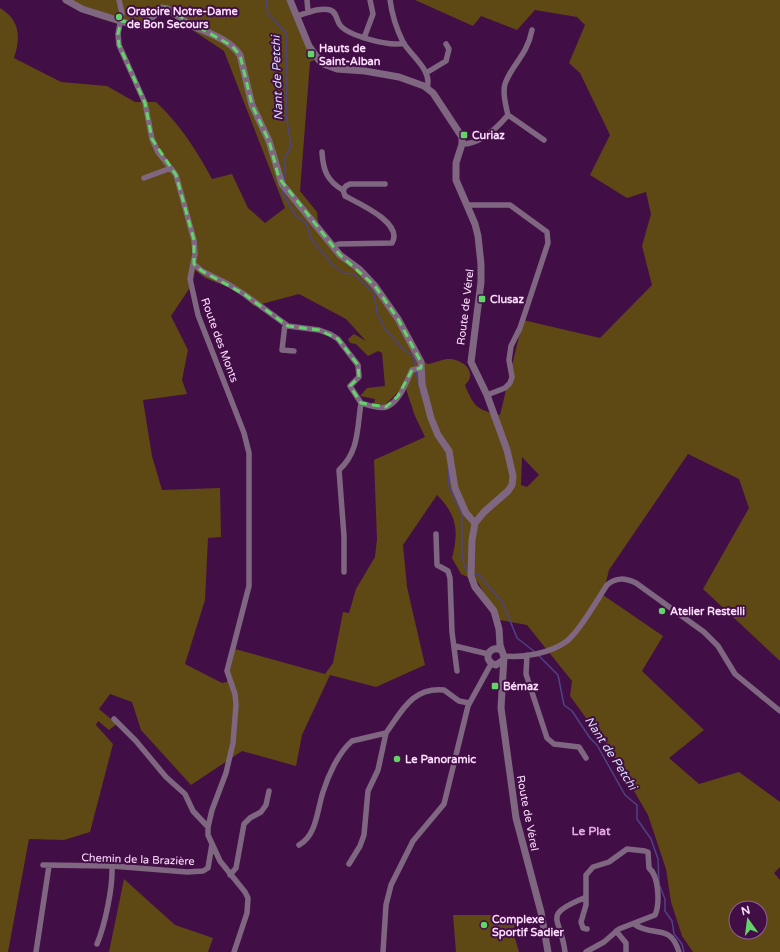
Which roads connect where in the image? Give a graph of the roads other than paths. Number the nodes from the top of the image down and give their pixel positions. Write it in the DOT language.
graph roads {
  1 [pos="66,0"];
  2 [pos="119,0"];
  3 [pos="290,0"];
  4 [pos="307,0"];
  5 [pos="370,0"];
  6 [pos="390,0"];
  7 [pos="308,12"];
  8 [pos="297,16"];
  9 [pos="121,21"];
  10 [pos="532,30"];
  11 [pos="364,38"];
  12 [pos="404,43"];
  13 [pos="446,44"];
  14 [pos="426,73"];
  15 [pos="427,88"];
  16 [pos="508,115"];
  17 [pos="544,140"];
  18 [pos="462,144"];
  19 [pos="322,152"];
  20 [pos="171,168"];
  21 [pos="144,178"];
  22 [pos="385,184"];
  23 [pos="343,190"];
  24 [pos="467,205"];
  25 [pos="333,246"];
  26 [pos="194,264"];
  27 [pos="285,324"];
  28 [pos="294,351"];
  29 [pos="417,369"];
  30 [pos="487,395"];
  31 [pos="361,403"];
  32 [pos="477,520"];
  33 [pos="436,534"];
  34 [pos="344,572"];
  35 [pos="498,623"];
  36 [pos="455,646"];
  37 [pos="490,651"];
  38 [pos="503,655"];
  39 [pos="527,655"];
  40 [pos="494,664"];
  41 [pos="457,671"];
  42 [pos="502,676"];
  43 [pos="469,703"];
  44 [pos="780,711"];
  45 [pos="114,719"];
  46 [pos="386,733"];
  47 [pos="586,758"];
  48 [pos="269,791"];
  49 [pos="208,827"];
  50 [pos="212,844"];
  51 [pos="299,845"];
  52 [pos="349,864"];
  53 [pos="43,865"];
  54 [pos="49,866"];
  55 [pos="112,866"];
  56 [pos="230,875"];
  57 [pos="584,898"];
  58 [pos="634,924"];
  59 [pos="587,929"];
  60 [pos="616,931"];
  61 [pos="97,944"];
  62 [pos="36,952"];
  63 [pos="234,952"];
  64 [pos="383,952"];
  65 [pos="548,952"];
  66 [pos="565,952"];
  67 [pos="586,952"];
  68 [pos="626,952"];
  69 [pos="679,952"];
  1 -- 9 [label="street"];
  2 -- 9 [label="street, Route des Monts"];
  3 -- 8 [label="street"];
  4 -- 7 [label="street"];
  5 -- 11 [label="street"];
  6 -- 12 [label="street"];
  7 -- 8 [label="street"];
  7 -- 11 [label="street"];
  8 -- 15 [label="street"];
  9 -- 20 [label="street, Route des Monts"];
  9 -- 25 [label="street"];
  10 -- 16 [label="street"];
  11 -- 12 [label="street"];
  12 -- 14 [label="street"];
  13 -- 14 [label="street"];
  14 -- 15 [label="street"];
  15 -- 18 [label="street"];
  16 -- 17 [label="street"];
  16 -- 18 [label="street"];
  18 -- 24 [label="street, Route de Vérel"];
  19 -- 23 [label="street"];
  20 -- 21 [label="street"];
  20 -- 26 [label="street, Route des Monts"];
  22 -- 23 [label="street"];
  23 -- 25 [label="street"];
  24 -- 30 [label="street, Route de Vérel"];
  24 -- 30 [label="street"];
  25 -- 29 [label="street"];
  26 -- 27 [label="street"];
  26 -- 49 [label="street, Route des Monts"];
  27 -- 28 [label="street"];
  27 -- 31 [label="street"];
  29 -- 31 [label="street"];
  29 -- 32 [label="street"];
  30 -- 32 [label="street, Route de Vérel"];
  31 -- 34 [label="street"];
  32 -- 35 [label="street, Route de Vérel"];
  33 -- 36 [label="street"];
  35 -- 37 [label="street"];
  35 -- 38 [label="street, Route de Vérel"];
  36 -- 37 [label="street"];
  36 -- 41 [label="street"];
  37 -- 38 [label="street"];
  37 -- 40 [label="street"];
  38 -- 39 [label="street"];
  38 -- 40 [label="street"];
  38 -- 42 [label="street, Route de Vérel"];
  39 -- 44 [label="street"];
  39 -- 47 [label="street"];
  40 -- 42 [label="street"];
  40 -- 43 [label="street"];
  42 -- 65 [label="street, Route de Vérel"];
  43 -- 46 [label="street"];
  43 -- 64 [label="street"];
  45 -- 49 [label="street"];
  46 -- 51 [label="street"];
  46 -- 52 [label="street"];
  48 -- 56 [label="street"];
  49 -- 50 [label="street"];
  50 -- 55 [label="street, Chemin de la Brazière"];
  50 -- 56 [label="street"];
  53 -- 54 [label="street, Chemin de la Brazière"];
  54 -- 55 [label="street, Chemin de la Brazière"];
  54 -- 62 [label="street"];
  55 -- 61 [label="street"];
  56 -- 63 [label="street"];
  57 -- 58 [label="street"];
  57 -- 59 [label="street"];
  57 -- 66 [label="street"];
  58 -- 60 [label="street"];
  58 -- 69 [label="street"];
  60 -- 67 [label="street"];
  60 -- 68 [label="street"];
}
